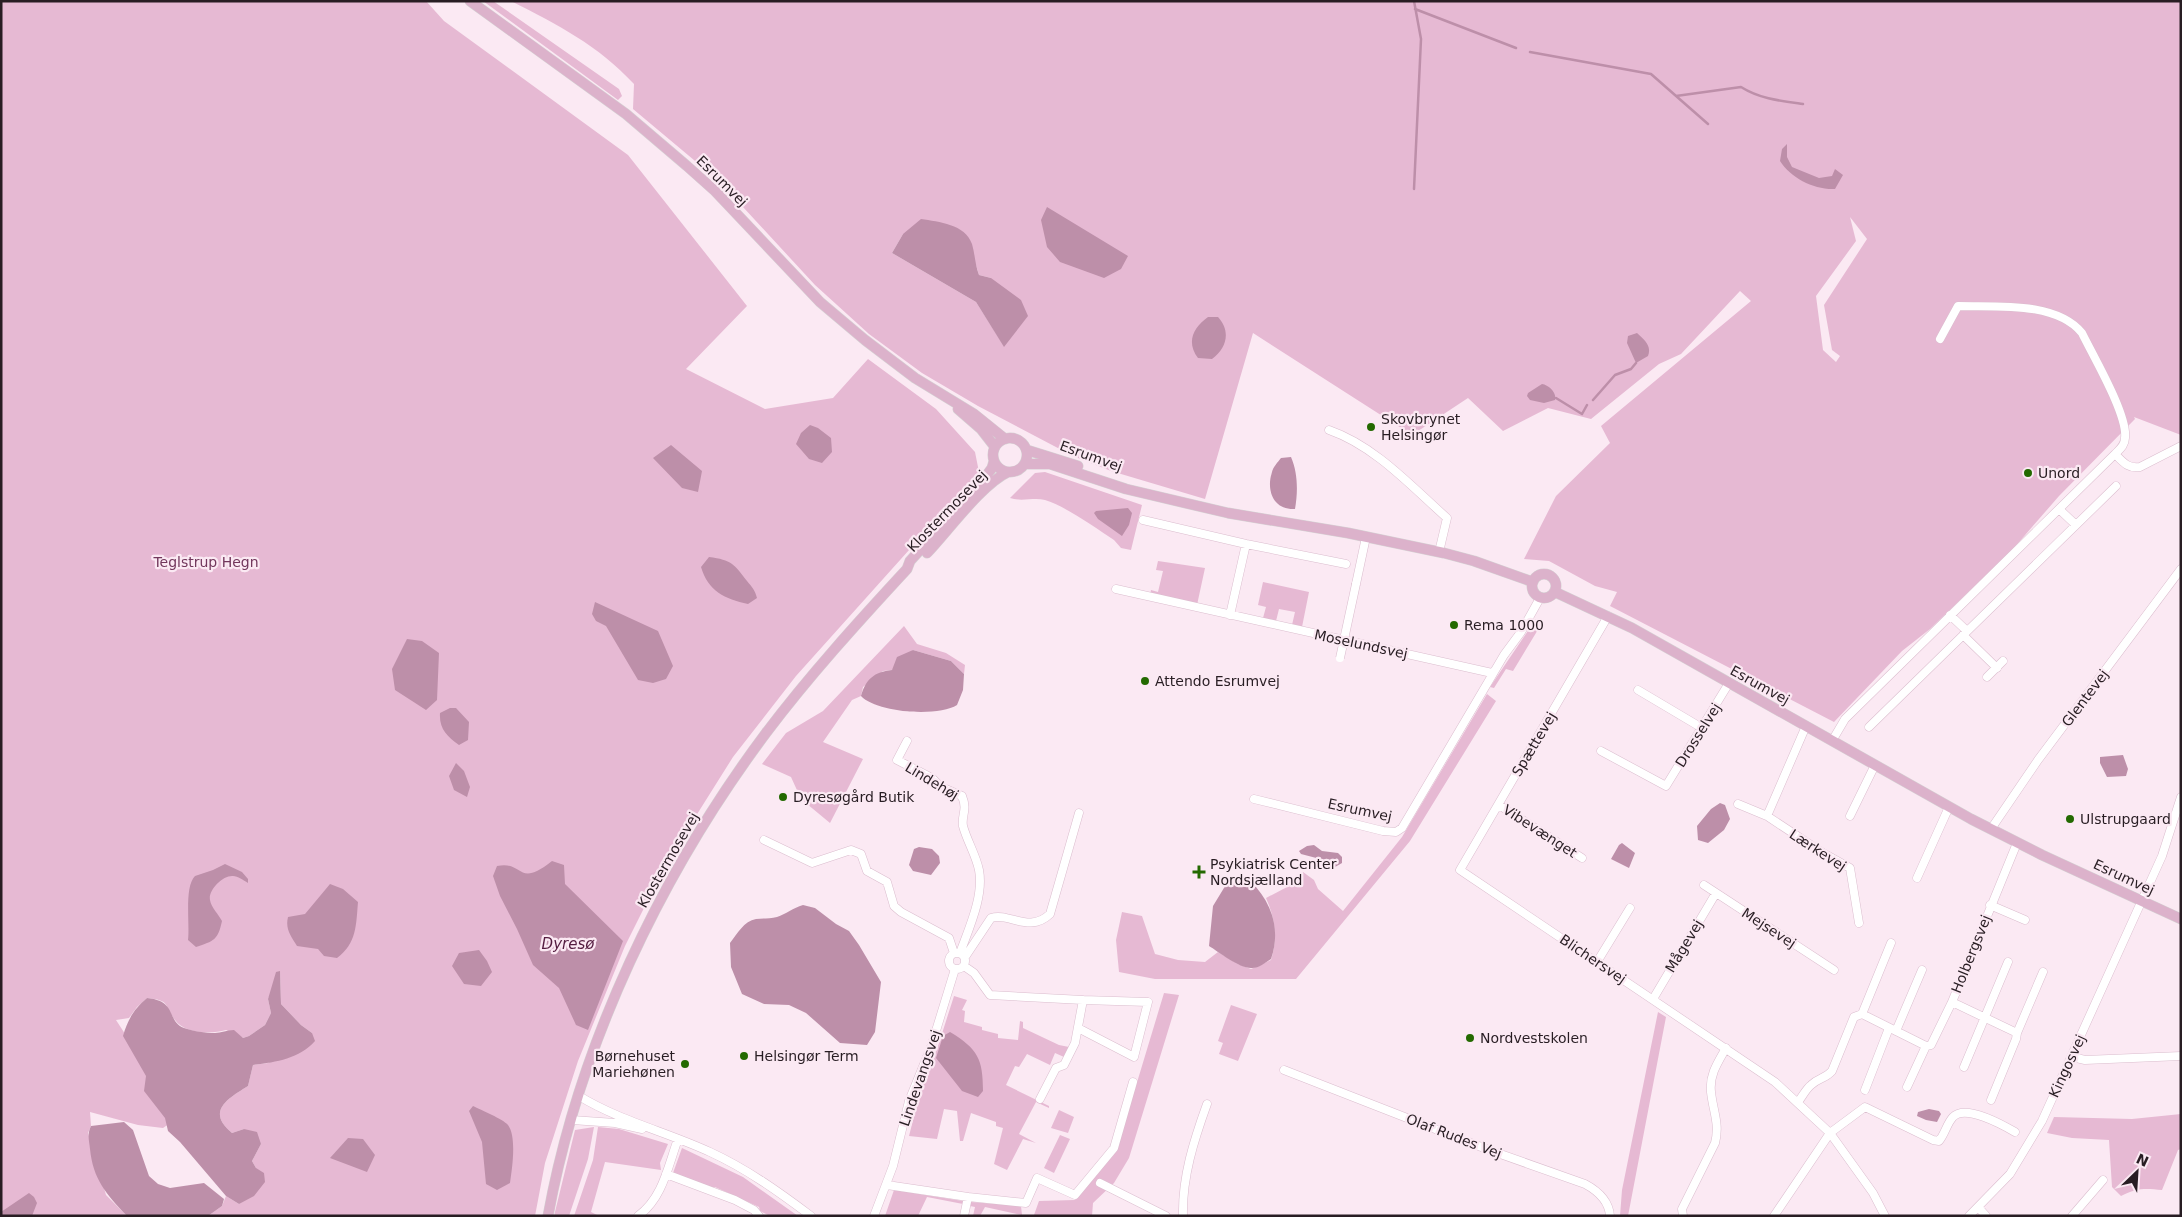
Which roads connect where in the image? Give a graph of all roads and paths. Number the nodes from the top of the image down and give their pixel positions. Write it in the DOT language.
graph roads {
  1 [pos="470,1"];
  2 [pos="1940,340"];
  3 [pos="942,395"];
  4 [pos="1329,430"];
  5 [pos="1005,438"];
  6 [pos="2181,446"];
  7 [pos="995,447"];
  8 [pos="1027,450"];
  9 [pos="2115,454"];
  10 [pos="994,461"];
  11 [pos="1025,464"];
  12 [pos="1008,472"];
  13 [pos="2116,486"];
  14 [pos="1144,492"];
  15 [pos="2059,509"];
  16 [pos="1143,520"];
  17 [pos="2076,526"];
  18 [pos="1366,537"];
  19 [pos="1246,544"];
  20 [pos="1439,552"];
  21 [pos="1346,564"];
  22 [pos="907,569"];
  23 [pos="2181,569"];
  24 [pos="1533,582"];
  25 [pos="1116,590"];
  26 [pos="1555,592"];
  27 [pos="1540,598"];
  28 [pos="1230,615"];
  29 [pos="1950,615"];
  30 [pos="1608,616"];
  31 [pos="1965,633"];
  32 [pos="1340,658"];
  33 [pos="2003,661"];
  34 [pos="1997,668"];
  35 [pos="1492,673"];
  36 [pos="1987,677"];
  37 [pos="1729,683"];
  38 [pos="1638,690"];
  39 [pos="1806,726"];
  40 [pos="1869,727"];
  41 [pos="1702,728"];
  42 [pos="906,741"];
  43 [pos="1832,741"];
  44 [pos="1601,751"];
  45 [pos="1875,765"];
  46 [pos="2181,797"];
  47 [pos="1254,800"];
  48 [pos="1498,804"];
  49 [pos="1738,804"];
  50 [pos="1949,807"];
  51 [pos="1079,813"];
  52 [pos="1767,816"];
  53 [pos="1850,816"];
  54 [pos="1992,829"];
  55 [pos="764,840"];
  56 [pos="2017,843"];
  57 [pos="1582,858"];
  58 [pos="1460,870"];
  59 [pos="1917,878"];
  60 [pos="1704,885"];
  61 [pos="1716,893"];
  62 [pos="2141,900"];
  63 [pos="1990,905"];
  64 [pos="1630,908"];
  65 [pos="2181,919"];
  66 [pos="2025,920"];
  67 [pos="1859,923"];
  68 [pos="1891,943"];
  69 [pos="960,954"];
  70 [pos="1597,962"];
  71 [pos="2008,962"];
  72 [pos="964,966"];
  73 [pos="955,969"];
  74 [pos="1834,970"];
  75 [pos="1922,970"];
  76 [pos="2043,972"];
  77 [pos="1653,999"];
  78 [pos="1083,1000"];
  79 [pos="1952,1002"];
  80 [pos="1862,1014"];
  81 [pos="1985,1018"];
  82 [pos="1078,1028"];
  83 [pos="1893,1030"];
  84 [pos="2017,1033"];
  85 [pos="1926,1046"];
  86 [pos="1726,1048"];
  87 [pos="2181,1056"];
  88 [pos="2072,1057"];
  89 [pos="1964,1067"];
  90 [pos="1284,1070"];
  91 [pos="1133,1082"];
  92 [pos="1907,1087"];
  93 [pos="1865,1090"];
  94 [pos="579,1096"];
  95 [pos="1040,1099"];
  96 [pos="1991,1100"];
  97 [pos="1798,1102"];
  98 [pos="1208,1104"];
  99 [pos="572,1120"];
  100 [pos="654,1130"];
  101 [pos="2015,1132"];
  102 [pos="1830,1133"];
  103 [pos="678,1139"];
  104 [pos="666,1174"];
  105 [pos="2103,1180"];
  106 [pos="1100,1183"];
  107 [pos="887,1184"];
  108 [pos="968,1197"];
  109 [pos="1978,1207"];
  110 [pos="644,1214"];
  111 [pos="548,1216"];
  112 [pos="759,1216"];
  113 [pos="811,1216"];
  114 [pos="874,1216"];
  115 [pos="964,1216"];
  116 [pos="1166,1216"];
  117 [pos="1183,1216"];
  118 [pos="1610,1216"];
  119 [pos="1683,1216"];
  120 [pos="1774,1216"];
  121 [pos="1885,1216"];
  122 [pos="1969,1216"];
  123 [pos="1986,1216"];
  124 [pos="2072,1216"];
  1 -- 3 [label="main road, Esrumvej"];
  2 -- 9 [label="street"];
  3 -- 5 [label="main road, Esrumvej"];
  3 -- 7 [label="main road, Esrumvej"];
  4 -- 20 [label="street"];
  5 -- 7 [label="main road"];
  5 -- 8 [label="main road"];
  6 -- 9 [label="street"];
  7 -- 10 [label="main road"];
  8 -- 11 [label="main road"];
  8 -- 14 [label="main road, Esrumvej"];
  9 -- 15 [label="street"];
  10 -- 12 [label="main road"];
  10 -- 22 [label="main road, Klostermosevej"];
  11 -- 12 [label="main road"];
  11 -- 14 [label="main road, Esrumvej"];
  12 -- 22 [label="main road, Klostermosevej"];
  13 -- 17 [label="street"];
  14 -- 18 [label="main road, Esrumvej"];
  15 -- 17 [label="street"];
  15 -- 29 [label="street"];
  16 -- 19 [label="street"];
  17 -- 31 [label="street"];
  18 -- 20 [label="main road, Esrumvej"];
  18 -- 32 [label="street, bridge"];
  19 -- 21 [label="street"];
  19 -- 28 [label="street"];
  20 -- 24 [label="main road, Esrumvej"];
  22 -- 94 [label="main road, Klostermosevej"];
  23 -- 54 [label="street, Glentevej"];
  24 -- 26 [label="main road"];
  24 -- 27 [label="main road"];
  25 -- 28 [label="street, Moselundsvej"];
  26 -- 27 [label="main road"];
  26 -- 30 [label="main road, Esrumvej"];
  27 -- 35 [label="street, Esrumvej"];
  28 -- 35 [label="street, Moselundsvej"];
  29 -- 31 [label="street"];
  29 -- 43 [label="street"];
  30 -- 37 [label="main road, Esrumvej"];
  30 -- 48 [label="street, Spættevej"];
  31 -- 34 [label="street"];
  31 -- 40 [label="street"];
  33 -- 34 [label="street"];
  34 -- 36 [label="street"];
  35 -- 47 [label="street, Esrumvej"];
  37 -- 39 [label="main road, Esrumvej"];
  37 -- 41 [label="street, Drosselvej"];
  38 -- 41 [label="street"];
  39 -- 43 [label="main road, Esrumvej"];
  39 -- 52 [label="street"];
  41 -- 44 [label="street, Drosselvej"];
  42 -- 69 [label="street, Lindehøj"];
  43 -- 45 [label="main road, Esrumvej"];
  45 -- 50 [label="main road, Esrumvej"];
  45 -- 53 [label="street"];
  46 -- 62 [label="street, Kingosvej"];
  48 -- 57 [label="street, Vibevænget"];
  48 -- 58 [label="street, Spættevej"];
  49 -- 52 [label="street, Lærkevej"];
  50 -- 54 [label="main road, Esrumvej"];
  50 -- 59 [label="street"];
  51 -- 69 [label="street"];
  52 -- 67 [label="street, Lærkevej"];
  54 -- 56 [label="main road, Esrumvej"];
  55 -- 69 [label="street"];
  56 -- 62 [label="main road, Esrumvej"];
  56 -- 63 [label="street, Holbergsvej"];
  58 -- 70 [label="street, Blichersvej"];
  60 -- 61 [label="street, Mejsevej"];
  61 -- 74 [label="street, Mejsevej"];
  61 -- 77 [label="street, Mågevej"];
  62 -- 65 [label="main road, Esrumvej"];
  62 -- 88 [label="street, Kingosvej"];
  63 -- 66 [label="street, Holbergsvej"];
  63 -- 79 [label="street, Holbergsvej"];
  64 -- 70 [label="street"];
  68 -- 80 [label="street"];
  69 -- 72 [label="street"];
  69 -- 73 [label="street"];
  70 -- 77 [label="street, Blichersvej"];
  71 -- 81 [label="street"];
  72 -- 73 [label="street"];
  72 -- 78 [label="street"];
  73 -- 107 [label="street, Lindevangsvej"];
  75 -- 83 [label="street"];
  76 -- 84 [label="street"];
  77 -- 86 [label="street, Blichersvej"];
  78 -- 82 [label="street"];
  78 -- 82 [label="street"];
  79 -- 81 [label="street, Holbergsvej"];
  79 -- 85 [label="street, Holbergsvej"];
  80 -- 83 [label="street"];
  80 -- 97 [label="street"];
  81 -- 84 [label="street, Holbergsvej"];
  81 -- 89 [label="street"];
  82 -- 95 [label="street"];
  83 -- 85 [label="street"];
  83 -- 93 [label="street"];
  84 -- 96 [label="street"];
  85 -- 92 [label="street, Holbergsvej"];
  86 -- 97 [label="street, Blichersvej"];
  86 -- 119 [label="street"];
  87 -- 88 [label="street"];
  88 -- 109 [label="street, Kingosvej"];
  90 -- 118 [label="street, Olaf Rudes Vej"];
  91 -- 108 [label="street"];
  94 -- 99 [label="main road, Klostermosevej"];
  94 -- 100 [label="street"];
  97 -- 102 [label="street, Blichersvej"];
  98 -- 117 [label="street"];
  99 -- 100 [label="street"];
  99 -- 111 [label="main road, Klostermosevej"];
  100 -- 103 [label="street"];
  101 -- 102 [label="street"];
  102 -- 120 [label="street"];
  102 -- 121 [label="street, Blichersvej"];
  103 -- 104 [label="street"];
  103 -- 113 [label="street"];
  104 -- 110 [label="street"];
  104 -- 112 [label="street"];
  105 -- 124 [label="street"];
  106 -- 116 [label="street"];
  107 -- 108 [label="street"];
  107 -- 114 [label="street, Lindevangsvej"];
  108 -- 115 [label="street"];
  109 -- 122 [label="street, Kingosvej"];
  109 -- 123 [label="street"];
}
